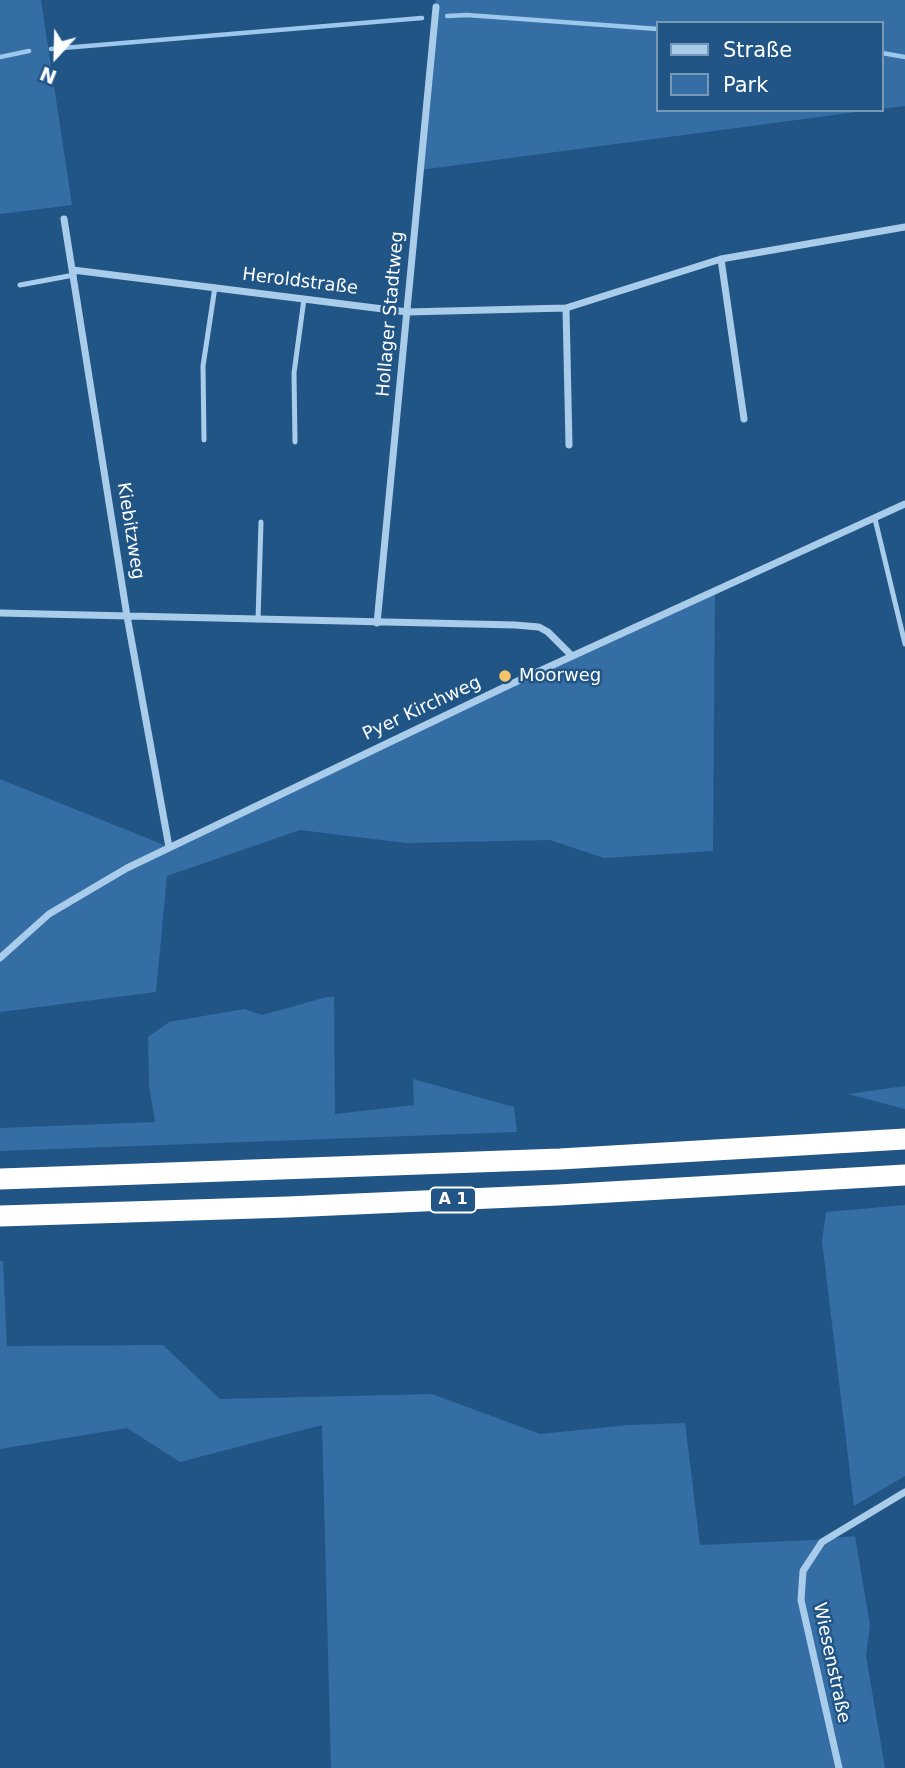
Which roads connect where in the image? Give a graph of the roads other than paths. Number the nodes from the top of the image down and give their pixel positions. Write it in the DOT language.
graph roads {
  1 [pos="436,7"];
  2 [pos="64,219"];
  3 [pos="905,227"];
  4 [pos="721,259"];
  5 [pos="74,272"];
  6 [pos="20,285"];
  7 [pos="215,287"];
  8 [pos="304,299"];
  9 [pos="566,308"];
  10 [pos="407,312"];
  11 [pos="744,419"];
  12 [pos="204,440"];
  13 [pos="295,442"];
  14 [pos="569,445"];
  15 [pos="905,504"];
  16 [pos="875,519"];
  17 [pos="261,523"];
  18 [pos="0,613"];
  19 [pos="127,616"];
  20 [pos="258,620"];
  21 [pos="377,623"];
  22 [pos="905,644"];
  23 [pos="572,656"];
  24 [pos="169,847"];
  25 [pos="0,958"];
  26 [pos="905,1139"];
  27 [pos="905,1175"];
  28 [pos="0,1179"];
  29 [pos="0,1216"];
  30 [pos="905,1492"];
  31 [pos="839,1768"];
  1 -- 10 [label="street, Hollager Stadtweg"];
  2 -- 5 [label="street, Kiebitzweg"];
  3 -- 4 [label="street, Heroldstraße"];
  4 -- 9 [label="street, Heroldstraße"];
  4 -- 11 [label="street"];
  5 -- 6 [label="lane"];
  5 -- 7 [label="street, Heroldstraße"];
  5 -- 19 [label="street, Kiebitzweg"];
  7 -- 8 [label="street, Heroldstraße"];
  7 -- 12 [label="lane"];
  8 -- 10 [label="street, Heroldstraße"];
  8 -- 13 [label="lane"];
  9 -- 10 [label="street, Heroldstraße"];
  9 -- 14 [label="street"];
  10 -- 21 [label="street, Hollager Stadtweg"];
  15 -- 16 [label="street, Pyer Kirchweg"];
  16 -- 22 [label="lane"];
  16 -- 23 [label="street, Pyer Kirchweg"];
  17 -- 20 [label="lane"];
  18 -- 19 [label="street"];
  19 -- 20 [label="street"];
  19 -- 24 [label="street, Kiebitzweg"];
  20 -- 21 [label="street"];
  21 -- 23 [label="street"];
  23 -- 24 [label="street, Pyer Kirchweg"];
  24 -- 25 [label="street, Pyer Kirchweg"];
  26 -- 28 [label="highway, A 1"];
  27 -- 29 [label="highway, A 1"];
  30 -- 31 [label="street, Wiesenstraße"];
}
